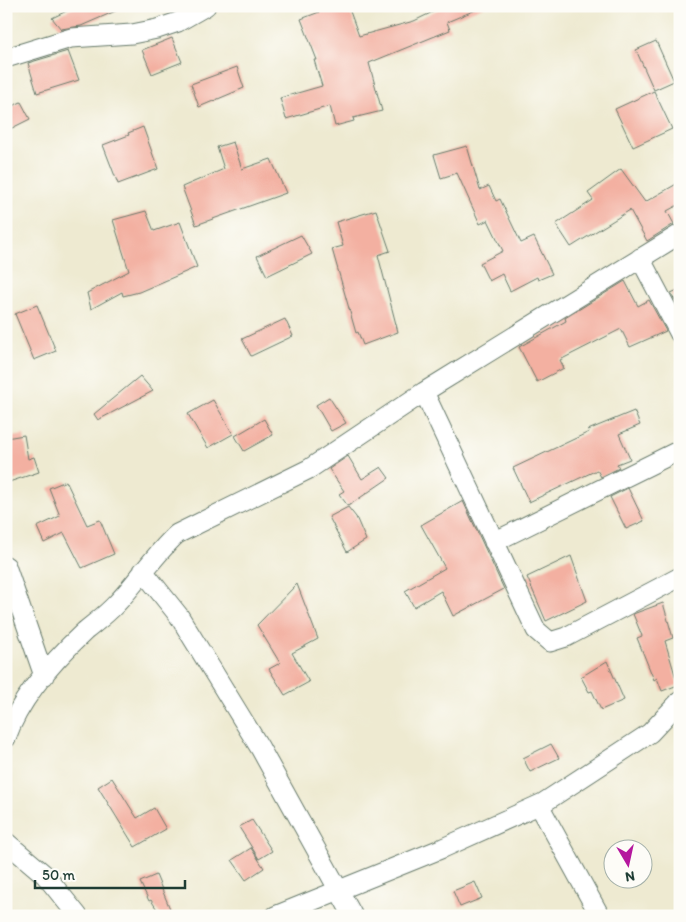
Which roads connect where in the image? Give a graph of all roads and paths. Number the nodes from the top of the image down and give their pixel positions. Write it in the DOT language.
graph roads {
  1 [pos="206,6"];
  2 [pos="6,58"];
  3 [pos="680,234"];
  4 [pos="640,258"];
  5 [pos="680,334"];
  6 [pos="424,392"];
  7 [pos="680,450"];
  8 [pos="494,542"];
  9 [pos="6,566"];
  10 [pos="143,571"];
  11 [pos="680,577"];
  12 [pos="44,676"];
  13 [pos="680,701"];
  14 [pos="14,707"];
  15 [pos="6,738"];
  16 [pos="539,805"];
  17 [pos="6,842"];
  18 [pos="338,891"];
  19 [pos="78,916"];
  20 [pos="275,916"];
  21 [pos="353,916"];
  22 [pos="600,916"];
  1 -- 2 [label="street"];
  3 -- 4 [label="street"];
  4 -- 5 [label="street"];
  4 -- 6 [label="street"];
  6 -- 8 [label="street"];
  6 -- 10 [label="street"];
  7 -- 8 [label="street"];
  8 -- 11 [label="street"];
  9 -- 12 [label="street"];
  10 -- 12 [label="street"];
  10 -- 18 [label="street"];
  12 -- 14 [label="street"];
  13 -- 16 [label="street"];
  14 -- 15 [label="street"];
  16 -- 18 [label="street"];
  16 -- 22 [label="street"];
  17 -- 19 [label="street"];
  18 -- 20 [label="street"];
  18 -- 21 [label="street"];
}
